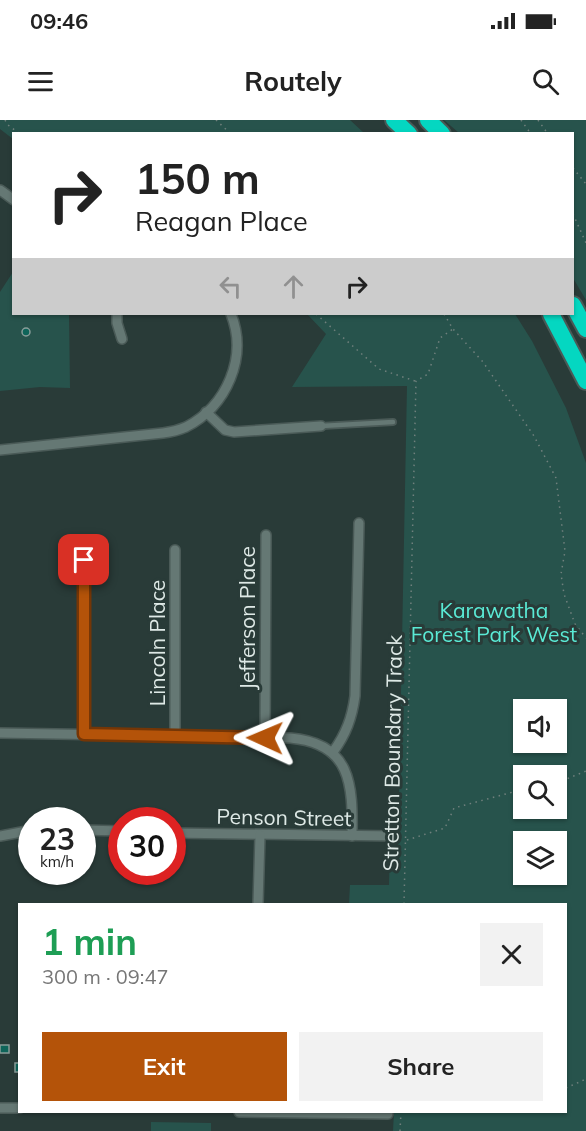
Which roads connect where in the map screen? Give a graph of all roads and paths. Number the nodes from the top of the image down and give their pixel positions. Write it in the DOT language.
graph roads {
  1 [pos="5,120"];
  2 [pos="216,120"];
  3 [pos="394,120"];
  4 [pos="428,120"];
  5 [pos="17,132"];
  6 [pos="229,132"];
  7 [pos="407,132"];
  8 [pos="440,132"];
  9 [pos="574,169"];
  10 [pos="586,184"];
  11 [pos="574,216"];
  12 [pos="586,243"];
  13 [pos="574,307"];
  14 [pos="117,315"];
  15 [pos="231,315"];
  16 [pos="317,315"];
  17 [pos="445,315"];
  18 [pos="552,315"];
  19 [pos="453,329"];
  20 [pos="586,329"];
  21 [pos="122,339"];
  22 [pos="416,381"];
  23 [pos="586,381"];
  24 [pos="206,412"];
  25 [pos="393,422"];
  26 [pos="321,426"];
  27 [pos="0,450"];
  28 [pos="359,524"];
  29 [pos="266,536"];
  30 [pos="175,550"];
  31 [pos="84,560"];
  32 [pos="586,638"];
  33 [pos="0,733"];
  34 [pos="84,734"];
  35 [pos="175,736"];
  36 [pos="265,738"];
  37 [pos="333,752"];
  38 [pos="586,771"];
  39 [pos="567,779"];
  40 [pos="513,792"];
  41 [pos="18,833"];
  42 [pos="186,833"];
  43 [pos="260,835"];
  44 [pos="0,836"];
  45 [pos="352,836"];
  46 [pos="394,836"];
  47 [pos="406,840"];
  48 [pos="258,903"];
  49 [pos="404,903"];
  50 [pos="586,1079"];
  51 [pos="567,1088"];
  52 [pos="0,1108"];
  53 [pos="18,1108"];
  54 [pos="314,1113"];
  55 [pos="401,1113"];
  56 [pos="388,1114"];
  57 [pos="400,1131"];
  1 -- 5 [label="path"];
  2 -- 6 [label="path"];
  3 -- 7 [label="highway"];
  4 -- 8 [label="highway"];
  9 -- 10 [label="path"];
  11 -- 12 [label="path"];
  13 -- 20 [label="highway"];
  14 -- 21 [label="street"];
  15 -- 24 [label="street"];
  16 -- 22 [label="path"];
  17 -- 19 [label="path"];
  18 -- 23 [label="highway"];
  19 -- 22 [label="path"];
  19 -- 32 [label="path"];
  22 -- 47 [label="path, Stretton Boundary Track"];
  24 -- 26 [label="street"];
  24 -- 27 [label="street"];
  25 -- 26 [label="lane"];
  28 -- 37 [label="street"];
  29 -- 36 [label="street, Jefferson Place"];
  30 -- 35 [label="street, Lincoln Place"];
  31 -- 34 [label="street"];
  33 -- 34 [label="street"];
  34 -- 35 [label="street"];
  35 -- 36 [label="street"];
  36 -- 37 [label="street"];
  37 -- 45 [label="street"];
  38 -- 39 [label="path"];
  40 -- 47 [label="path"];
  41 -- 44 [label="street"];
  42 -- 43 [label="street, Penson Street"];
  43 -- 45 [label="street, Penson Street"];
  43 -- 48 [label="street"];
  45 -- 46 [label="street, Penson Street"];
  47 -- 49 [label="path, Stretton Boundary Track"];
  50 -- 51 [label="path"];
  52 -- 53 [label="street"];
  54 -- 56 [label="street"];
  55 -- 57 [label="path"];
}
